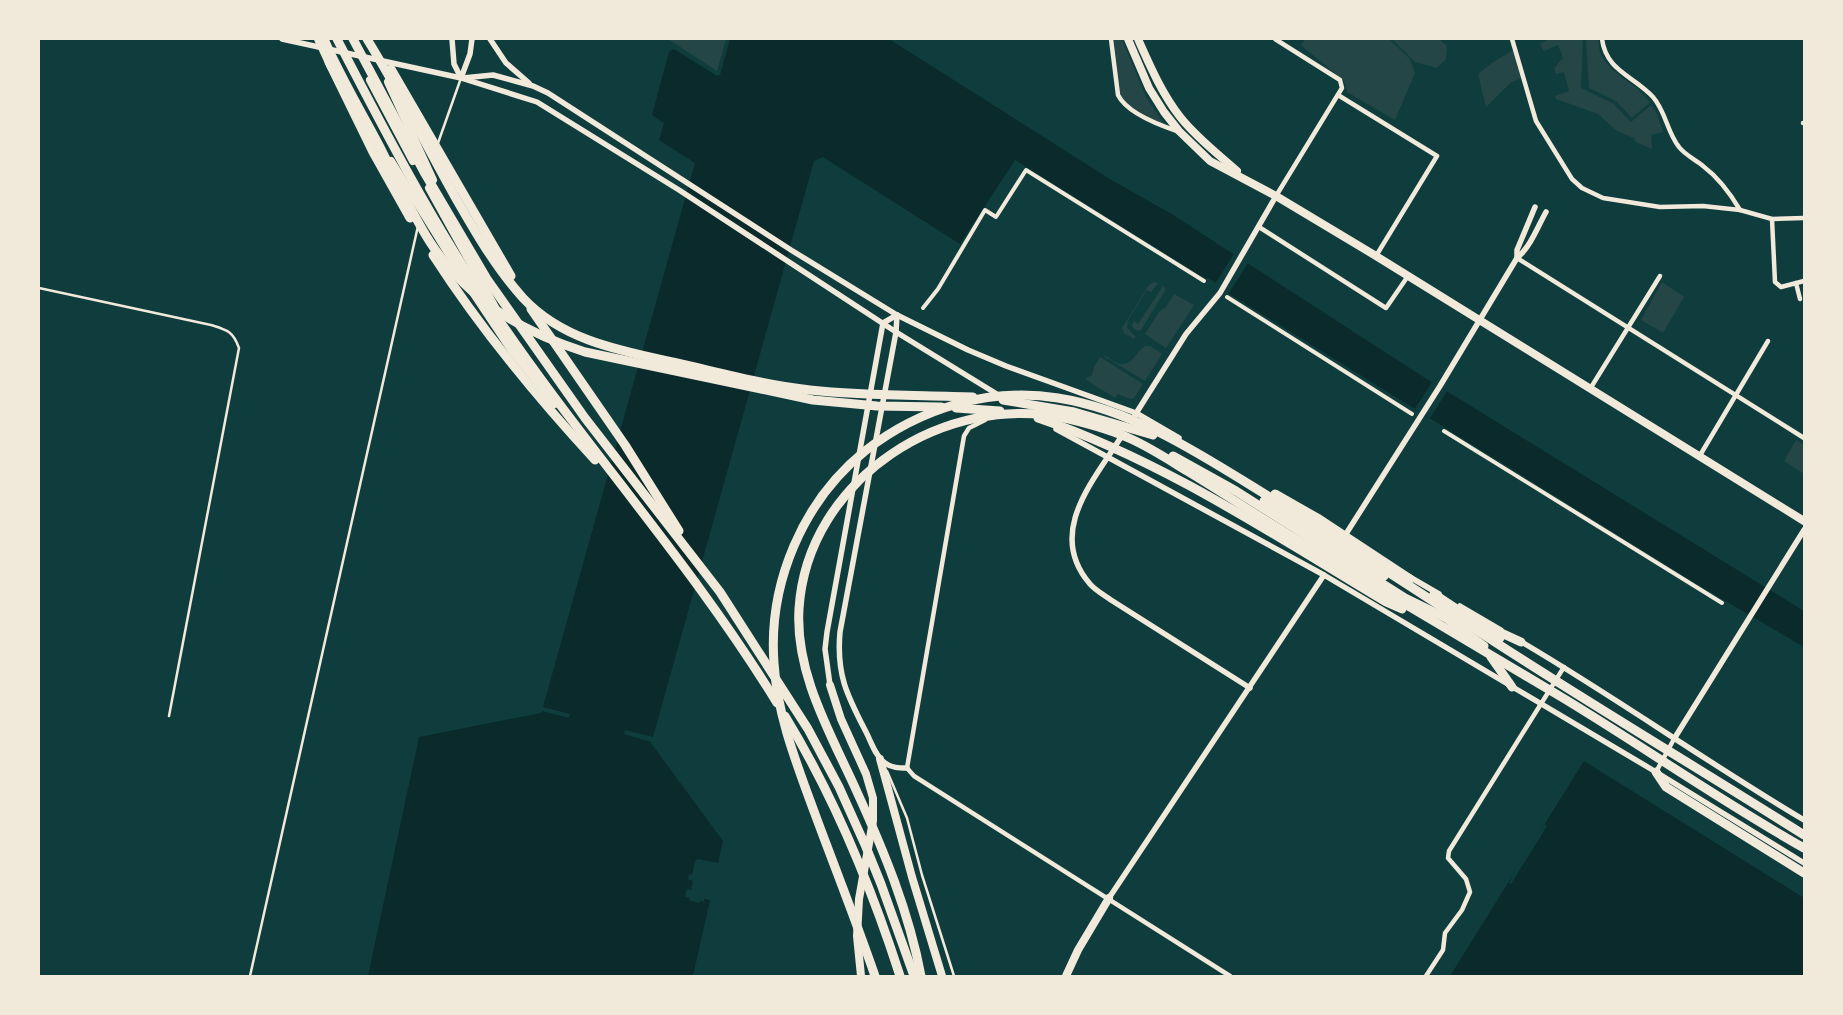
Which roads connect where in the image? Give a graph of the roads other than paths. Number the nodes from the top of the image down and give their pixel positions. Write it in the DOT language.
graph roads {
  1 [pos="282,39"];
  2 [pos="318,39"];
  3 [pos="324,39"];
  4 [pos="337,39"];
  5 [pos="341,39"];
  6 [pos="349,39"];
  7 [pos="353,39"];
  8 [pos="368,39"];
  9 [pos="373,39"];
  10 [pos="452,39"];
  11 [pos="472,39"];
  12 [pos="490,39"];
  13 [pos="1111,39"];
  14 [pos="1128,39"];
  15 [pos="1138,39"];
  16 [pos="1275,39"];
  17 [pos="1512,39"];
  18 [pos="1602,39"];
  19 [pos="328,62"];
  20 [pos="461,78"];
  21 [pos="533,86"];
  22 [pos="1338,95"];
  23 [pos="1179,131"];
  24 [pos="1247,180"];
  25 [pos="1276,196"];
  26 [pos="1535,207"];
  27 [pos="1740,210"];
  28 [pos="1546,212"];
  29 [pos="1804,218"];
  30 [pos="1772,219"];
  31 [pos="1259,227"];
  32 [pos="1376,256"];
  33 [pos="1516,258"];
  34 [pos="472,267"];
  35 [pos="1408,276"];
  36 [pos="1660,276"];
  37 [pos="1204,281"];
  38 [pos="1804,281"];
  39 [pos="1796,283"];
  40 [pos="39,288"];
  41 [pos="1227,297"];
  42 [pos="1800,299"];
  43 [pos="923,308"];
  44 [pos="897,314"];
  45 [pos="1479,320"];
  46 [pos="883,323"];
  47 [pos="1628,328"];
  48 [pos="896,332"];
  49 [pos="1768,341"];
  50 [pos="1590,389"];
  51 [pos="1736,395"];
  52 [pos="1010,402"];
  53 [pos="563,413"];
  54 [pos="1136,413"];
  55 [pos="1117,414"];
  56 [pos="1412,414"];
  57 [pos="1444,431"];
  58 [pos="1804,438"];
  59 [pos="1134,440"];
  60 [pos="1699,456"];
  61 [pos="1108,458"];
  62 [pos="631,498"];
  63 [pos="1804,521"];
  64 [pos="1804,530"];
  65 [pos="1343,539"];
  66 [pos="700,565"];
  67 [pos="1324,575"];
  68 [pos="1722,603"];
  69 [pos="1452,632"];
  70 [pos="1522,642"];
  71 [pos="1533,665"];
  72 [pos="1564,667"];
  73 [pos="830,685"];
  74 [pos="1250,688"];
  75 [pos="1512,688"];
  76 [pos="1541,704"];
  77 [pos="169,716"];
  78 [pos="1674,739"];
  79 [pos="880,759"];
  80 [pos="907,768"];
  81 [pos="1656,772"];
  82 [pos="1804,820"];
  83 [pos="1804,835"];
  84 [pos="1804,848"];
  85 [pos="1804,863"];
  86 [pos="1804,873"];
  87 [pos="1109,898"];
  88 [pos="250,976"];
  89 [pos="861,976"];
  90 [pos="875,976"];
  91 [pos="899,976"];
  92 [pos="914,976"];
  93 [pos="920,976"];
  94 [pos="942,976"];
  95 [pos="954,976"];
  96 [pos="1066,976"];
  97 [pos="1230,976"];
  98 [pos="1426,976"];
  1 -- 20 [label="street"];
  2 -- 19 [label="main road"];
  3 -- 69 [label="highway"];
  4 -- 62 [label="highway"];
  5 -- 53 [label="main road"];
  6 -- 34 [label="main road"];
  7 -- 66 [label="highway"];
  8 -- 34 [label="main road"];
  8 -- 71 [label="highway"];
  9 -- 66 [label="highway"];
  10 -- 20 [label="street"];
  11 -- 20 [label="street"];
  12 -- 21 [label="street"];
  13 -- 23 [label="street"];
  14 -- 23 [label="main road"];
  15 -- 24 [label="main road"];
  16 -- 22 [label="street"];
  17 -- 27 [label="street"];
  18 -- 27 [label="street"];
  19 -- 53 [label="main road"];
  19 -- 62 [label="highway"];
  20 -- 21 [label="street"];
  20 -- 46 [label="street"];
  20 -- 88 [label="lane"];
  21 -- 44 [label="street"];
  22 -- 25 [label="street"];
  22 -- 32 [label="street"];
  23 -- 24 [label="main road"];
  24 -- 25 [label="main road"];
  25 -- 31 [label="street"];
  25 -- 32 [label="main road"];
  26 -- 33 [label="street"];
  27 -- 30 [label="street"];
  28 -- 33 [label="street"];
  29 -- 30 [label="street"];
  30 -- 39 [label="street"];
  31 -- 35 [label="street"];
  31 -- 54 [label="street"];
  32 -- 35 [label="main road"];
  33 -- 45 [label="street"];
  33 -- 47 [label="street"];
  34 -- 91 [label="main road"];
  35 -- 45 [label="main road"];
  36 -- 47 [label="street"];
  37 -- 43 [label="street"];
  38 -- 39 [label="street"];
  39 -- 42 [label="street"];
  40 -- 77 [label="lane"];
  41 -- 56 [label="street"];
  44 -- 46 [label="street"];
  44 -- 48 [label="street"];
  44 -- 54 [label="street"];
  45 -- 50 [label="main road"];
  45 -- 65 [label="street"];
  46 -- 48 [label="street"];
  46 -- 73 [label="street"];
  47 -- 50 [label="street"];
  47 -- 51 [label="street"];
  48 -- 52 [label="street"];
  48 -- 79 [label="street"];
  49 -- 51 [label="street"];
  50 -- 60 [label="main road"];
  51 -- 58 [label="street"];
  51 -- 60 [label="street"];
  52 -- 61 [label="street"];
  52 -- 80 [label="street"];
  53 -- 91 [label="main road"];
  54 -- 61 [label="street"];
  54 -- 65 [label="street"];
  55 -- 70 [label="highway"];
  55 -- 71 [label="highway"];
  55 -- 90 [label="highway"];
  57 -- 68 [label="street"];
  59 -- 69 [label="highway"];
  59 -- 75 [label="highway"];
  59 -- 93 [label="highway"];
  60 -- 63 [label="main road"];
  61 -- 67 [label="street"];
  61 -- 74 [label="street"];
  62 -- 91 [label="highway"];
  64 -- 78 [label="street"];
  65 -- 70 [label="street"];
  66 -- 92 [label="highway"];
  67 -- 74 [label="street"];
  67 -- 75 [label="street"];
  69 -- 84 [label="highway"];
  70 -- 72 [label="street"];
  71 -- 83 [label="highway"];
  72 -- 76 [label="street"];
  72 -- 78 [label="street"];
  73 -- 89 [label="main road"];
  74 -- 87 [label="street"];
  75 -- 76 [label="street"];
  76 -- 81 [label="street"];
  76 -- 98 [label="street"];
  78 -- 81 [label="street"];
  78 -- 82 [label="street"];
  79 -- 80 [label="street"];
  79 -- 94 [label="main road"];
  79 -- 95 [label="lane"];
  80 -- 87 [label="street"];
  81 -- 85 [label="street"];
  81 -- 86 [label="highway"];
  87 -- 96 [label="main road"];
  87 -- 97 [label="street"];
}
